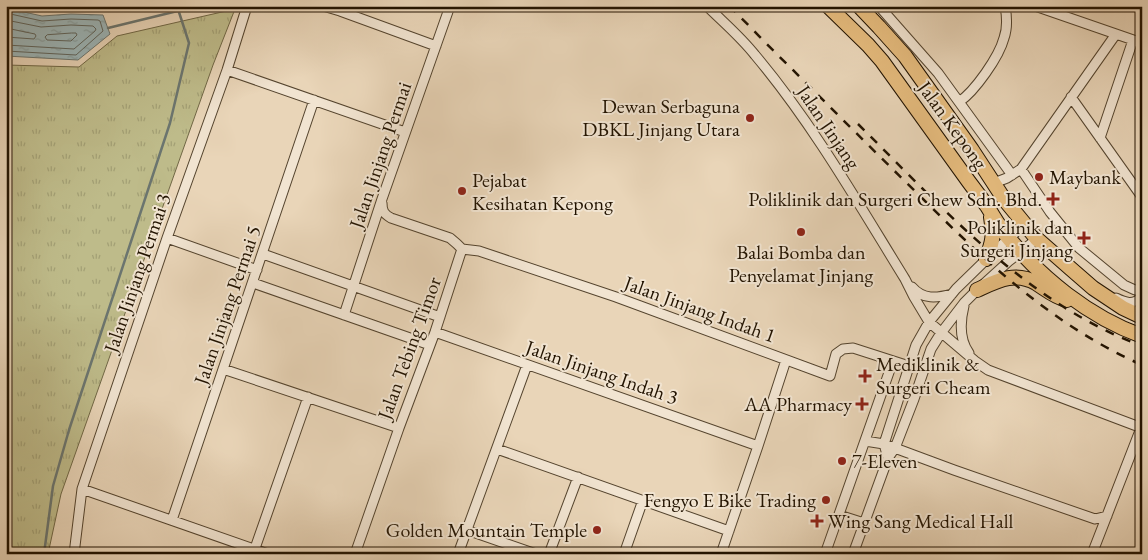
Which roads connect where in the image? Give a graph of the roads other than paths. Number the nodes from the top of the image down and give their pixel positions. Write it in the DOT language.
graph roads {
  1 [pos="247,6"];
  2 [pos="323,6"];
  3 [pos="450,6"];
  4 [pos="707,6"];
  5 [pos="828,6"];
  6 [pos="859,6"];
  7 [pos="879,6"];
  8 [pos="1005,6"];
  9 [pos="1036,6"];
  10 [pos="341,9"];
  11 [pos="1116,34"];
  12 [pos="1138,42"];
  13 [pos="436,46"];
  14 [pos="227,70"];
  15 [pos="1072,97"];
  16 [pos="314,100"];
  17 [pos="959,102"];
  18 [pos="405,132"];
  19 [pos="1100,138"];
  20 [pos="1021,169"];
  21 [pos="1012,175"];
  22 [pos="994,183"];
  23 [pos="1142,197"];
  24 [pos="382,199"];
  25 [pos="991,214"];
  26 [pos="1024,224"];
  27 [pos="167,238"];
  28 [pos="1009,239"];
  29 [pos="1037,239"];
  30 [pos="462,249"];
  31 [pos="1020,251"];
  32 [pos="263,254"];
  33 [pos="986,259"];
  34 [pos="257,270"];
  35 [pos="905,280"];
  36 [pos="253,283"];
  37 [pos="353,286"];
  38 [pos="1093,288"];
  39 [pos="977,290"];
  40 [pos="1142,290"];
  41 [pos="952,294"];
  42 [pos="1142,298"];
  43 [pos="964,303"];
  44 [pos="1079,304"];
  45 [pos="344,315"];
  46 [pos="440,317"];
  47 [pos="1142,318"];
  48 [pos="929,322"];
  49 [pos="435,332"];
  50 [pos="941,333"];
  51 [pos="1142,336"];
  52 [pos="430,345"];
  53 [pos="786,360"];
  54 [pos="893,361"];
  55 [pos="975,361"];
  56 [pos="527,365"];
  57 [pos="909,366"];
  58 [pos="223,369"];
  59 [pos="308,397"];
  60 [pos="399,428"];
  61 [pos="1142,428"];
  62 [pos="865,441"];
  63 [pos="884,444"];
  64 [pos="758,446"];
  65 [pos="895,448"];
  66 [pos="497,449"];
  67 [pos="888,458"];
  68 [pos="578,477"];
  69 [pos="82,489"];
  70 [pos="643,500"];
  71 [pos="839,514"];
  72 [pos="1107,516"];
  73 [pos="172,520"];
  74 [pos="864,523"];
  75 [pos="467,530"];
  76 [pos="729,530"];
  77 [pos="254,551"];
  78 [pos="74,554"];
  79 [pos="268,554"];
  80 [pos="355,554"];
  81 [pos="458,554"];
  82 [pos="536,554"];
  83 [pos="549,554"];
  84 [pos="624,554"];
  85 [pos="721,554"];
  86 [pos="826,554"];
  87 [pos="853,554"];
  88 [pos="1092,554"];
  1 -- 14 [label="street, Jalan Jinjang Permai 3"];
  2 -- 10 [label="street"];
  3 -- 13 [label="street, Jalan Jinjang Permai"];
  4 -- 35 [label="street, Jalan Jinjang"];
  5 -- 25 [label="main road, Jalan Kepong"];
  6 -- 22 [label="main road, Jalan Kepong"];
  7 -- 17 [label="street"];
  8 -- 17 [label="street"];
  9 -- 11 [label="street"];
  10 -- 13 [label="street"];
  11 -- 12 [label="street"];
  11 -- 15 [label="street"];
  12 -- 19 [label="street"];
  13 -- 18 [label="street, Jalan Jinjang Permai"];
  14 -- 16 [label="street"];
  14 -- 27 [label="street, Jalan Jinjang Permai 3"];
  15 -- 19 [label="street"];
  15 -- 20 [label="street"];
  16 -- 18 [label="street"];
  16 -- 32 [label="street, Jalan Jinjang Permai 5"];
  17 -- 21 [label="street"];
  18 -- 24 [label="street, Jalan Jinjang Permai"];
  19 -- 23 [label="street"];
  20 -- 21 [label="street"];
  20 -- 40 [label="street"];
  21 -- 22 [label="street"];
  22 -- 26 [label="main road, Jalan Kepong"];
  24 -- 30 [label="street"];
  24 -- 37 [label="street, Jalan Jinjang Permai"];
  25 -- 28 [label="main road, Jalan Kepong"];
  25 -- 33 [label="main road"];
  26 -- 28 [label="street"];
  26 -- 29 [label="main road, Jalan Kepong"];
  27 -- 34 [label="street"];
  27 -- 69 [label="street, Jalan Jinjang Permai 3"];
  28 -- 31 [label="main road, Jalan Kepong"];
  28 -- 33 [label="street"];
  29 -- 31 [label="street"];
  29 -- 38 [label="main road, Jalan Kepong"];
  30 -- 46 [label="street, Jalan Tebing Timor"];
  30 -- 53 [label="street, Jalan Jinjang Indah 1"];
  31 -- 39 [label="street"];
  31 -- 44 [label="main road, Jalan Kepong"];
  32 -- 34 [label="street, Jalan Jinjang Permai 5"];
  32 -- 37 [label="street"];
  33 -- 41 [label="street"];
  34 -- 36 [label="street, Jalan Jinjang Permai 5"];
  35 -- 41 [label="street, Jalan Jinjang"];
  35 -- 48 [label="street, Jalan Jinjang"];
  36 -- 45 [label="street"];
  36 -- 58 [label="street, Jalan Jinjang Permai 5"];
  37 -- 45 [label="street, Jalan Jinjang Permai"];
  37 -- 46 [label="street"];
  38 -- 42 [label="street"];
  38 -- 47 [label="main road, Jalan Kepong"];
  39 -- 43 [label="street"];
  39 -- 44 [label="main road"];
  41 -- 48 [label="street"];
  43 -- 50 [label="street"];
  43 -- 55 [label="street, Jalan Jinjang"];
  44 -- 51 [label="main road, Jalan Kepong"];
  45 -- 52 [label="street"];
  46 -- 49 [label="street, Jalan Tebing Timor"];
  48 -- 50 [label="street, Jalan Jinjang"];
  48 -- 57 [label="street"];
  49 -- 52 [label="street, Jalan Tebing Timor"];
  49 -- 56 [label="street, Jalan Jinjang Indah 3"];
  50 -- 55 [label="street, Jalan Jinjang"];
  50 -- 65 [label="street"];
  52 -- 60 [label="street, Jalan Tebing Timor"];
  53 -- 54 [label="street, Jalan Jinjang Indah 1"];
  53 -- 64 [label="street"];
  54 -- 57 [label="street, Jalan Jinjang Indah 1"];
  54 -- 62 [label="street"];
  55 -- 61 [label="street, Jalan Jinjang"];
  56 -- 64 [label="street, Jalan Jinjang Indah 3"];
  56 -- 66 [label="street"];
  57 -- 63 [label="street"];
  58 -- 59 [label="street"];
  58 -- 73 [label="street, Jalan Jinjang Permai 5"];
  59 -- 60 [label="street"];
  59 -- 77 [label="street"];
  60 -- 80 [label="street, Jalan Tebing Timor"];
  61 -- 72 [label="street"];
  62 -- 63 [label="street"];
  62 -- 71 [label="street"];
  63 -- 65 [label="street"];
  63 -- 67 [label="street"];
  64 -- 76 [label="street"];
  65 -- 67 [label="street"];
  65 -- 72 [label="street"];
  66 -- 68 [label="street"];
  66 -- 75 [label="street"];
  67 -- 74 [label="street"];
  68 -- 70 [label="street"];
  68 -- 83 [label="street"];
  69 -- 73 [label="street"];
  69 -- 78 [label="street, Jalan Jinjang Permai 3"];
  70 -- 76 [label="street"];
  70 -- 84 [label="street"];
  71 -- 74 [label="street"];
  71 -- 86 [label="street"];
  72 -- 88 [label="street"];
  73 -- 77 [label="street"];
  74 -- 87 [label="street"];
  75 -- 81 [label="street"];
  75 -- 82 [label="street"];
  76 -- 85 [label="street"];
  77 -- 79 [label="street"];
}
